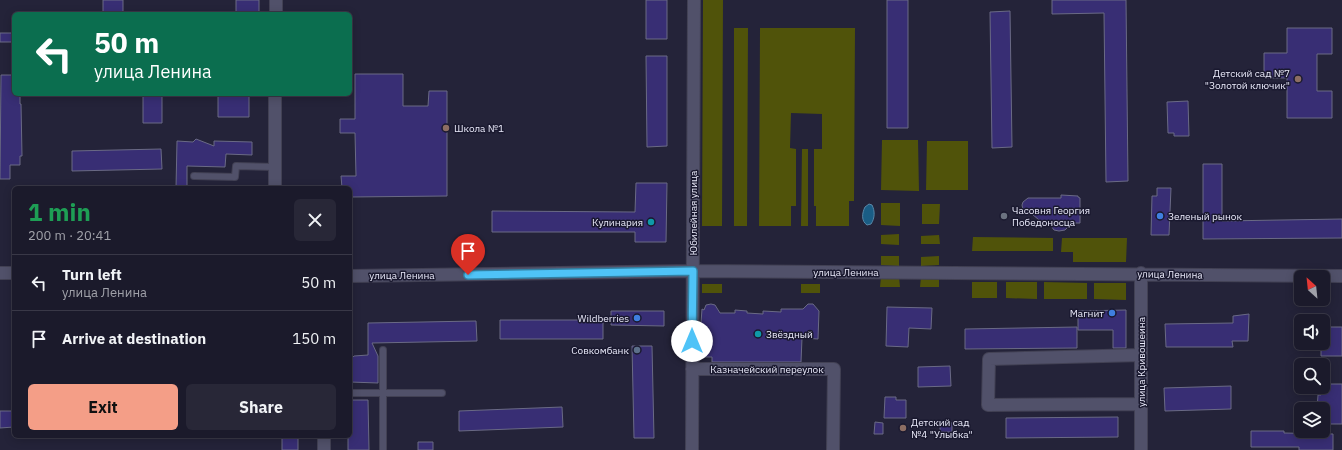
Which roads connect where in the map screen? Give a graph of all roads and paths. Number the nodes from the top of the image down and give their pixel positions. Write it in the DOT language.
graph roads {
  1 [pos="276,0"];
  2 [pos="694,0"];
  3 [pos="276,12"];
  4 [pos="275,96"];
  5 [pos="275,167"];
  6 [pos="194,176"];
  7 [pos="275,186"];
  8 [pos="693,271"];
  9 [pos="0,273"];
  10 [pos="12,273"];
  11 [pos="1141,273"];
  12 [pos="352,276"];
  13 [pos="1342,276"];
  14 [pos="383,350"];
  15 [pos="1141,355"];
  16 [pos="692,369"];
  17 [pos="352,393"];
  18 [pos="383,393"];
  19 [pos="442,393"];
  20 [pos="1141,404"];
  21 [pos="324,438"];
  22 [pos="324,450"];
  23 [pos="383,450"];
  24 [pos="692,450"];
  25 [pos="833,450"];
  26 [pos="1141,450"];
  1 -- 3 [label="street"];
  2 -- 8 [label="street, Юбилейная улица"];
  4 -- 5 [label="street"];
  5 -- 6 [label="lane"];
  5 -- 7 [label="street"];
  8 -- 11 [label="street, улица Ленина"];
  8 -- 12 [label="street, улица Ленина"];
  8 -- 16 [label="street, Юбилейная улица"];
  9 -- 10 [label="street"];
  11 -- 13 [label="street, улица Ленина"];
  11 -- 15 [label="street, улица Кривошеина"];
  14 -- 18 [label="lane"];
  15 -- 20 [label="street, улица Кривошеина"];
  15 -- 20 [label="street"];
  16 -- 24 [label="street, Юбилейная улица"];
  16 -- 25 [label="street, Казначейский переулок"];
  17 -- 18 [label="lane"];
  18 -- 19 [label="lane"];
  18 -- 23 [label="lane"];
  20 -- 26 [label="street, улица Кривошеина"];
  21 -- 22 [label="street"];
}
